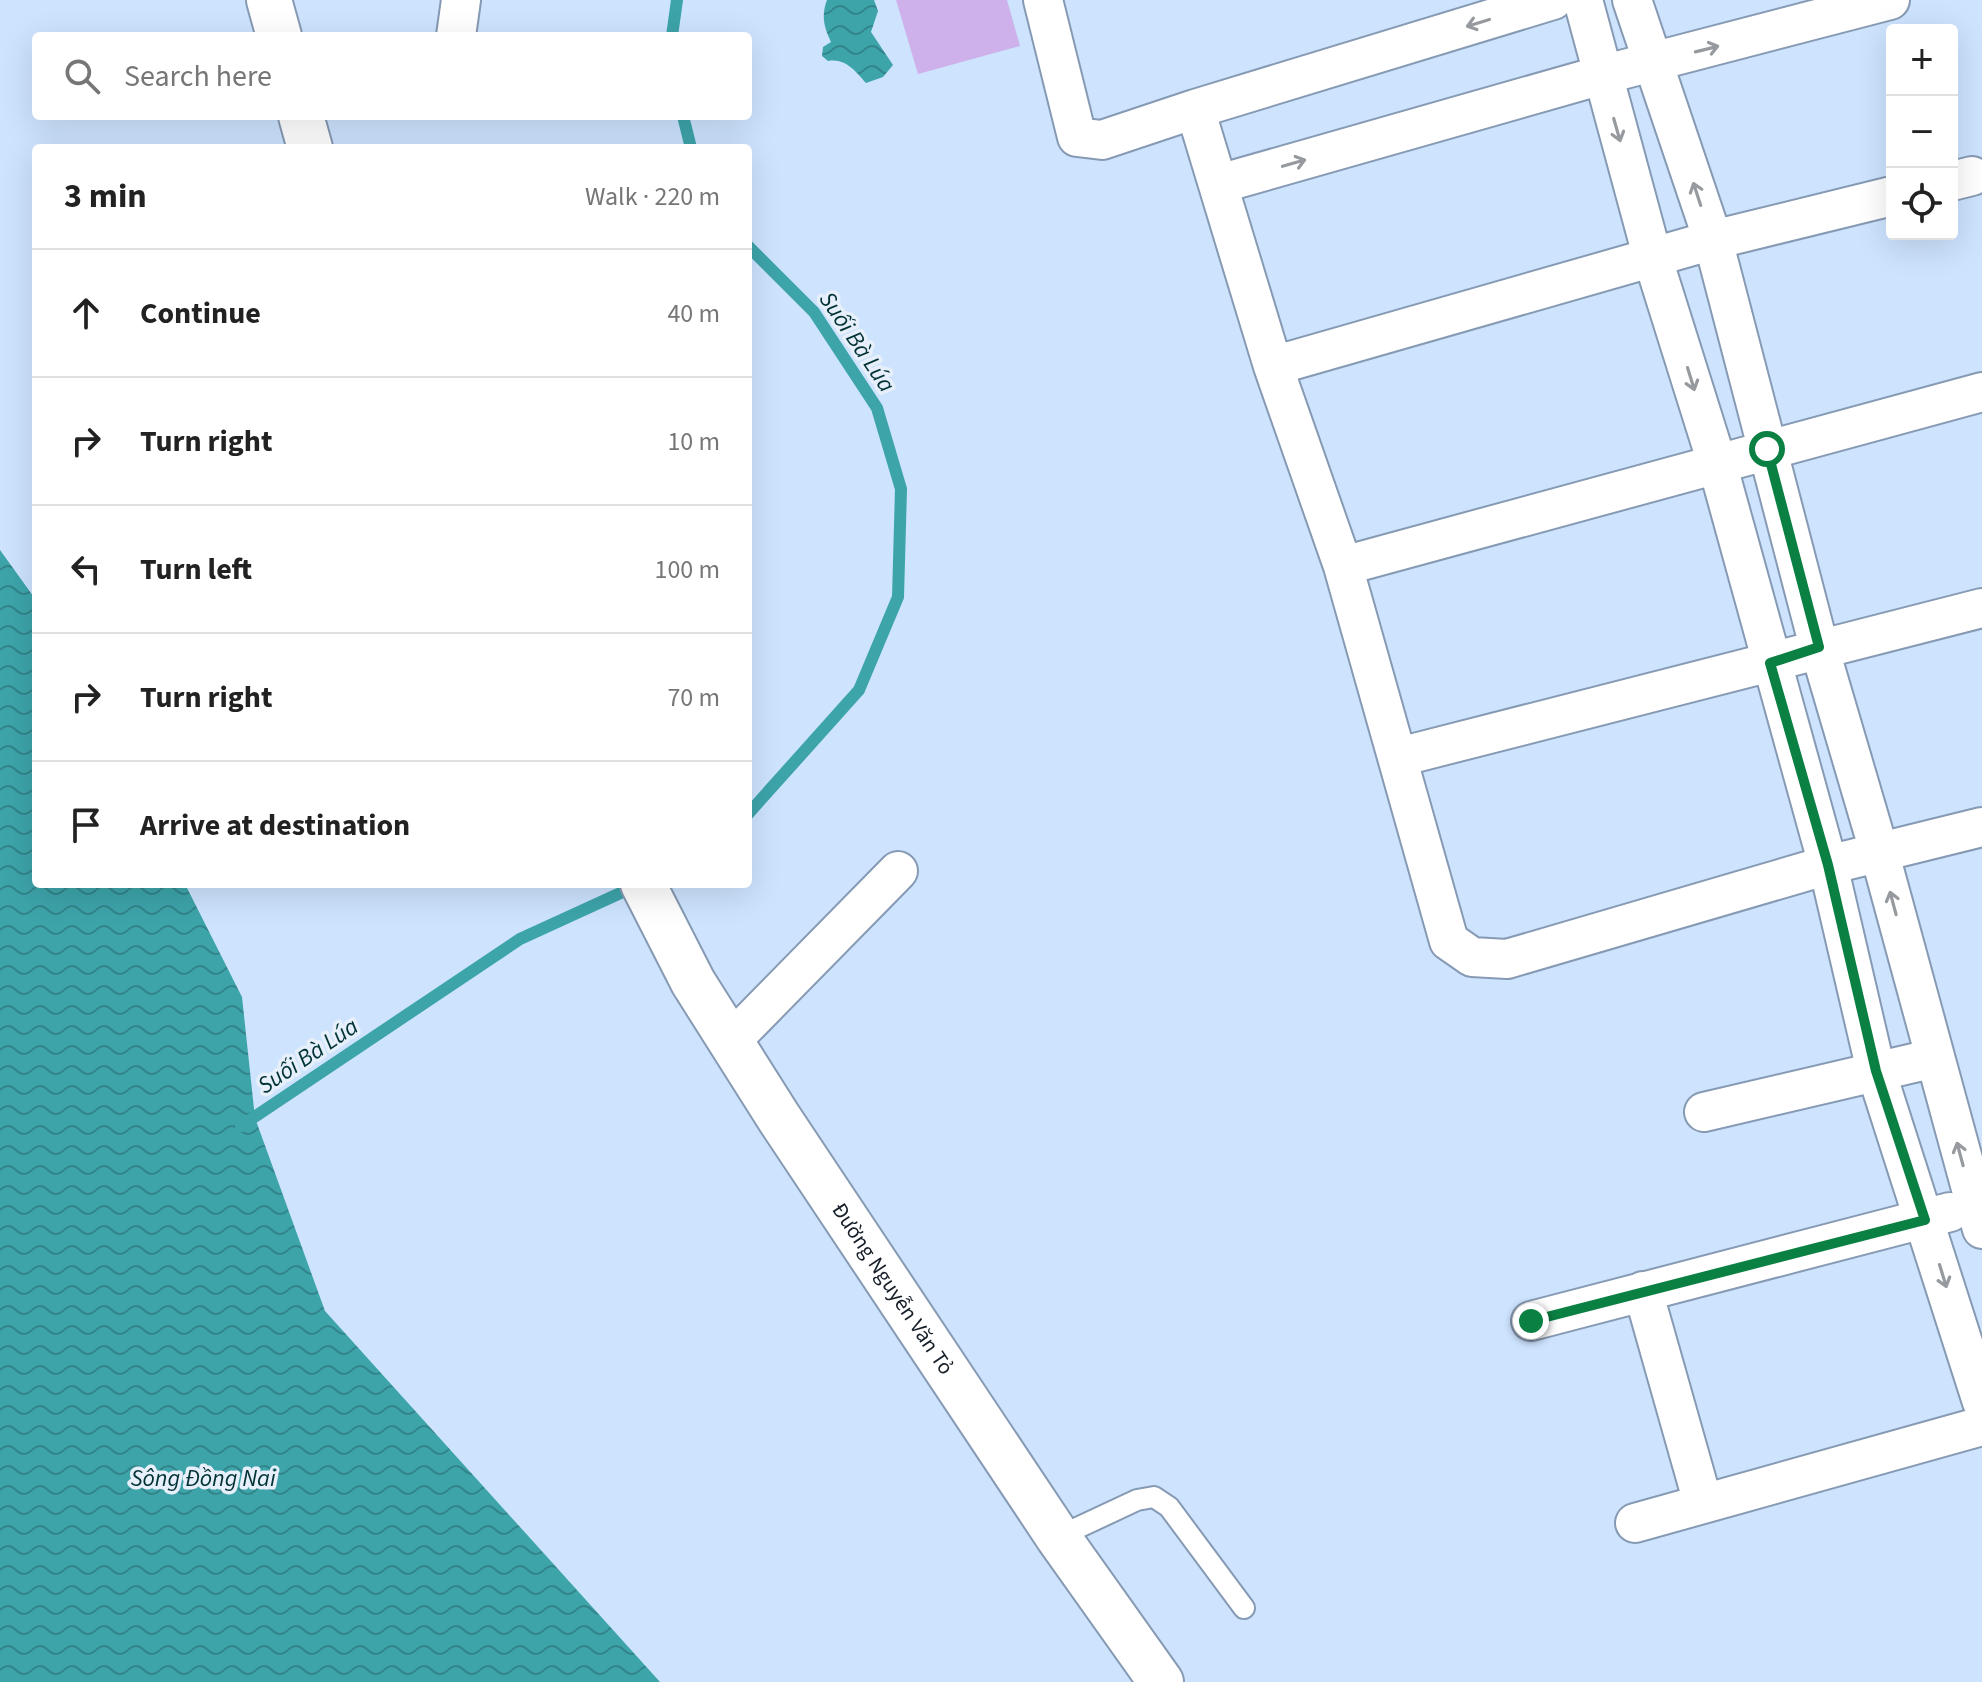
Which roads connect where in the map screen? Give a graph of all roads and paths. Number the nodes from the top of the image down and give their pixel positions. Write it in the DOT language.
graph roads {
  1 [pos="269,0"];
  2 [pos="461,0"];
  3 [pos="1043,0"];
  4 [pos="1553,0"];
  5 [pos="1583,0"];
  6 [pos="1632,0"];
  7 [pos="1890,0"];
  8 [pos="278,32"];
  9 [pos="457,32"];
  10 [pos="1655,61"];
  11 [pos="1602,75"];
  12 [pos="1195,109"];
  13 [pos="302,120"];
  14 [pos="309,144"];
  15 [pos="1219,184"];
  16 [pos="1886,197"];
  17 [pos="1713,240"];
  18 [pos="1653,259"];
  19 [pos="1273,366"];
  20 [pos="1982,392"];
  21 [pos="1767,449"];
  22 [pos="1717,463"];
  23 [pos="1343,566"];
  24 [pos="1982,608"];
  25 [pos="1819,647"];
  26 [pos="1770,663"];
  27 [pos="1399,757"];
  28 [pos="1982,827"];
  29 [pos="1879,851"];
  30 [pos="1828,865"];
  31 [pos="898,871"];
  32 [pos="645,888"];
  33 [pos="731,1041"];
  34 [pos="1935,1058"];
  35 [pos="1876,1071"];
  36 [pos="1704,1112"];
  37 [pos="1979,1211"];
  38 [pos="1925,1220"];
  39 [pos="1643,1291"];
  40 [pos="1531,1321"];
  41 [pos="1982,1402"];
  42 [pos="1982,1426"];
  43 [pos="1703,1503"];
  44 [pos="1635,1523"];
  45 [pos="1058,1537"];
  46 [pos="1244,1608"];
  47 [pos="1161,1682"];
  1 -- 8 [label="street"];
  2 -- 9 [label="street"];
  3 -- 12 [label="street"];
  4 -- 12 [label="street, one-way"];
  5 -- 11 [label="street"];
  6 -- 10 [label="street"];
  10 -- 7 [label="street, one-way"];
  10 -- 11 [label="street"];
  17 -- 10 [label="street, one-way"];
  15 -- 11 [label="street, one-way"];
  11 -- 18 [label="street, one-way"];
  12 -- 15 [label="street"];
  13 -- 14 [label="street"];
  15 -- 19 [label="street"];
  16 -- 17 [label="street"];
  17 -- 18 [label="street"];
  17 -- 21 [label="street"];
  18 -- 19 [label="street"];
  18 -- 22 [label="street, one-way"];
  19 -- 23 [label="street"];
  20 -- 21 [label="street"];
  21 -- 22 [label="street"];
  21 -- 25 [label="street"];
  22 -- 23 [label="street"];
  22 -- 26 [label="street"];
  23 -- 27 [label="street"];
  24 -- 25 [label="street"];
  25 -- 26 [label="street"];
  25 -- 29 [label="street"];
  26 -- 27 [label="street"];
  26 -- 30 [label="street"];
  27 -- 30 [label="street"];
  28 -- 29 [label="street"];
  29 -- 30 [label="street"];
  34 -- 29 [label="street, one-way"];
  30 -- 35 [label="street"];
  31 -- 33 [label="street"];
  32 -- 33 [label="street, Đường Nguyễn Văn Tỏ"];
  33 -- 45 [label="street, Đường Nguyễn Văn Tỏ"];
  34 -- 35 [label="street"];
  37 -- 34 [label="street, one-way"];
  35 -- 36 [label="street"];
  35 -- 38 [label="street"];
  37 -- 38 [label="street"];
  38 -- 39 [label="street"];
  38 -- 41 [label="street, one-way"];
  39 -- 40 [label="street"];
  39 -- 43 [label="street"];
  42 -- 43 [label="street"];
  43 -- 44 [label="street"];
  45 -- 46 [label="lane"];
  45 -- 47 [label="street, Đường Nguyễn Văn Tỏ"];
}
